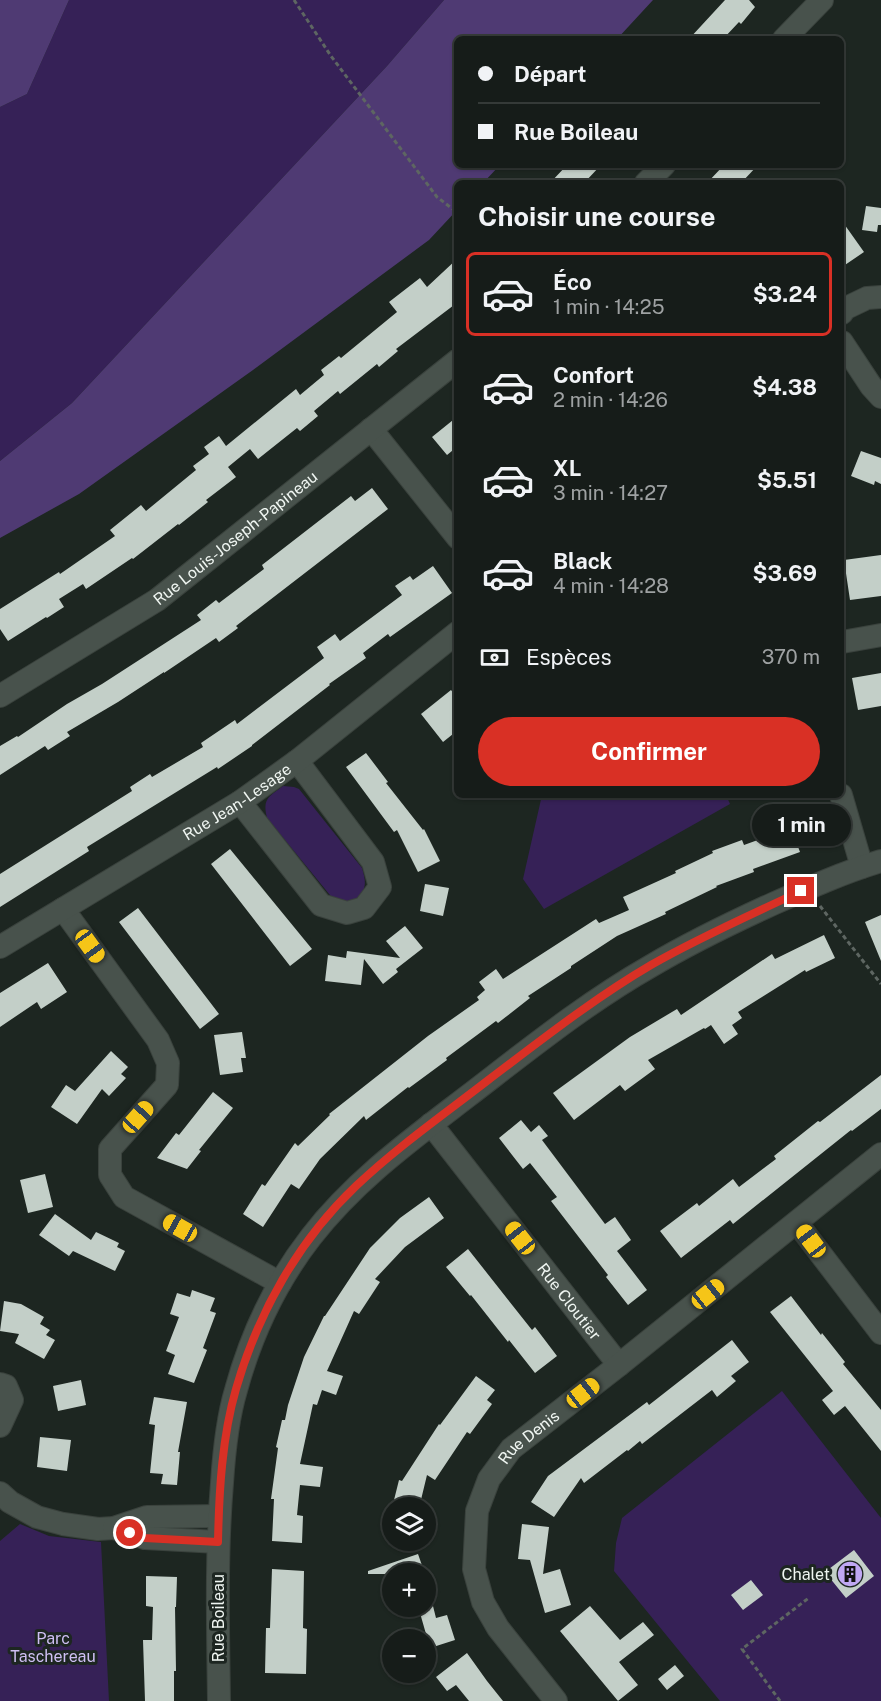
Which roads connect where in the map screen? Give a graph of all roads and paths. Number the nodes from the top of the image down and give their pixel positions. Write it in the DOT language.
graph roads {
  1 [pos="294,0"];
  2 [pos="822,0"];
  3 [pos="787,36"];
  4 [pos="661,168"];
  5 [pos="649,180"];
  6 [pos="454,209"];
  7 [pos="881,297"];
  8 [pos="844,309"];
  9 [pos="844,345"];
  10 [pos="454,363"];
  11 [pos="881,396"];
  12 [pos="371,429"];
  13 [pos="454,533"];
  14 [pos="881,634"];
  15 [pos="454,639"];
  16 [pos="844,642"];
  17 [pos="0,696"];
  18 [pos="297,760"];
  19 [pos="842,798"];
  20 [pos="240,802"];
  21 [pos="871,864"];
  22 [pos="815,900"];
  23 [pos="63,909"];
  24 [pos="0,947"];
  25 [pos="881,984"];
  26 [pos="431,1124"];
  27 [pos="881,1155"];
  28 [pos="796,1223"];
  29 [pos="280,1283"];
  30 [pos="881,1333"];
  31 [pos="619,1365"];
  32 [pos="0,1384"];
  33 [pos="0,1426"];
  34 [pos="0,1493"];
  35 [pos="219,1516"];
  36 [pos="114,1528"];
  37 [pos="218,1542"];
  38 [pos="810,1597"];
  39 [pos="219,1701"];
  40 [pos="556,1701"];
  41 [pos="780,1701"];
  1 -- 6 [label="path"];
  2 -- 3 [label="street"];
  4 -- 5 [label="street"];
  7 -- 8 [label="street"];
  9 -- 11 [label="street"];
  10 -- 12 [label="street, Rue Louis-Joseph-Papineau"];
  12 -- 13 [label="street"];
  12 -- 17 [label="street, Rue Louis-Joseph-Papineau"];
  14 -- 16 [label="street"];
  15 -- 18 [label="street, Rue Jean-Lesage"];
  18 -- 20 [label="street, Rue Jean-Lesage"];
  18 -- 20 [label="street"];
  19 -- 21 [label="street"];
  20 -- 23 [label="street, Rue Jean-Lesage"];
  21 -- 26 [label="street, Rue Boileau"];
  22 -- 25 [label="path"];
  23 -- 24 [label="street, Rue Jean-Lesage"];
  23 -- 29 [label="street"];
  26 -- 29 [label="street, Rue Boileau"];
  26 -- 31 [label="street, Rue Cloutier"];
  27 -- 28 [label="street, Rue Denis"];
  28 -- 30 [label="street"];
  28 -- 31 [label="street, Rue Denis"];
  29 -- 35 [label="street, Rue Boileau"];
  31 -- 40 [label="street, Rue Denis"];
  32 -- 33 [label="street"];
  34 -- 36 [label="street"];
  35 -- 36 [label="street"];
  35 -- 37 [label="street, Rue Boileau"];
  36 -- 37 [label="street"];
  37 -- 39 [label="street, Rue Boileau"];
  38 -- 41 [label="path"];
}
